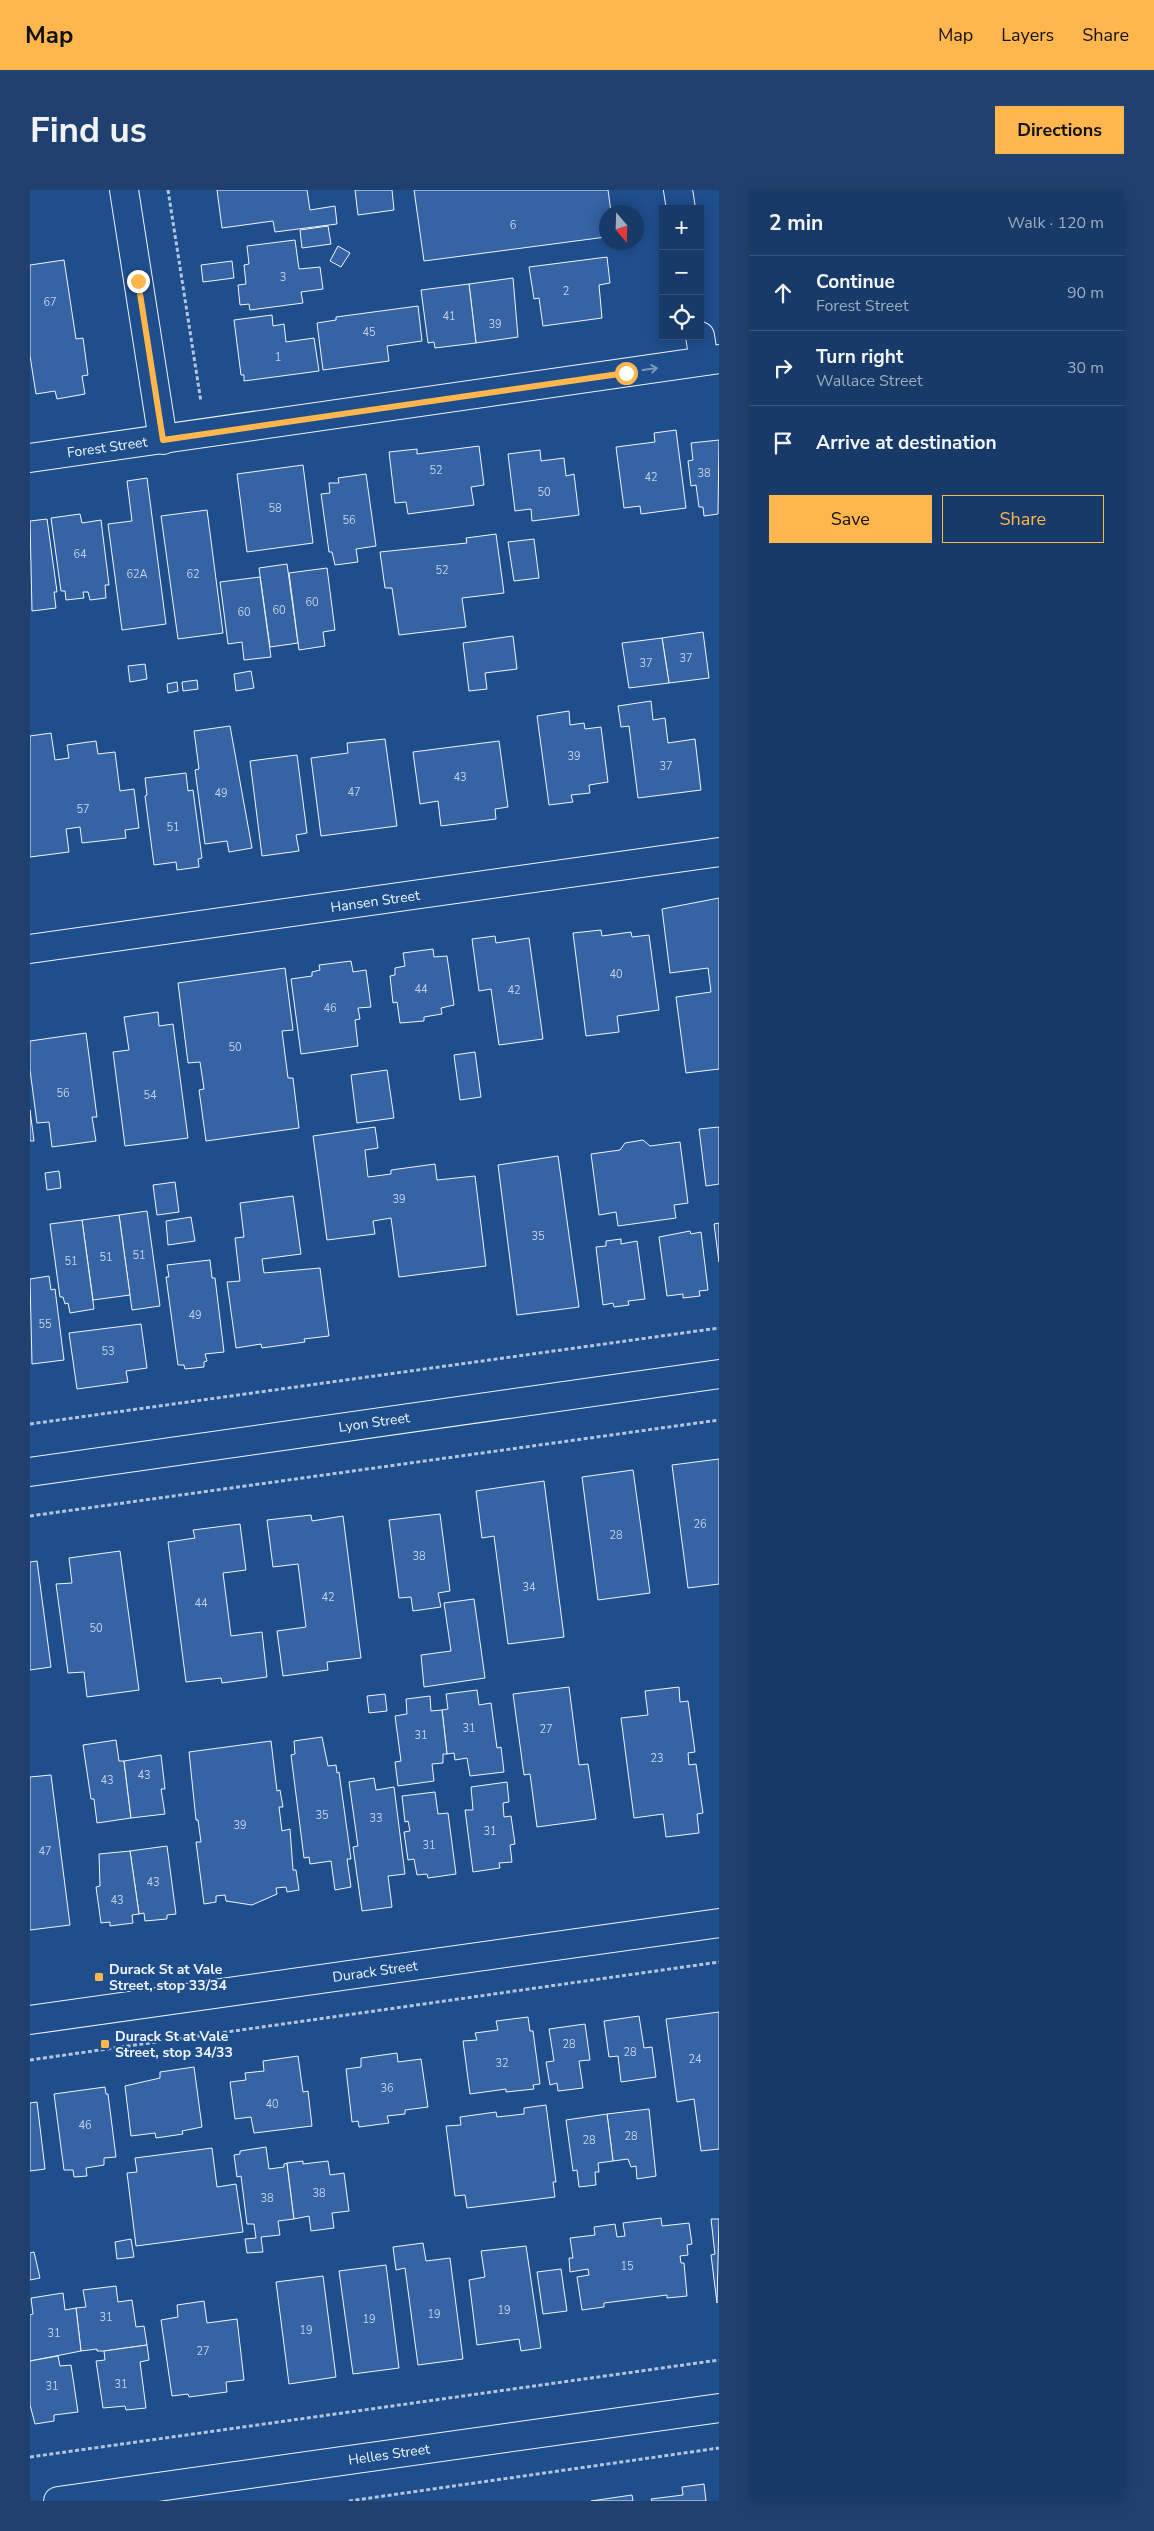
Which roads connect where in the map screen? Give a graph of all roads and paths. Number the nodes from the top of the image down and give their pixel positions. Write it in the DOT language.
graph roads {
  1 [pos="124,190"];
  2 [pos="168,190"];
  3 [pos="678,190"];
  4 [pos="680,205"];
  5 [pos="707,352"];
  6 [pos="193,404"];
  7 [pos="163,440"];
  8 [pos="30,458"];
  9 [pos="719,852"];
  10 [pos="30,949"];
  11 [pos="719,1328"];
  12 [pos="719,1374"];
  13 [pos="719,1420"];
  14 [pos="30,1424"];
  15 [pos="30,1472"];
  16 [pos="30,1516"];
  17 [pos="719,1923"];
  18 [pos="719,1962"];
  19 [pos="30,2020"];
  20 [pos="30,2060"];
  21 [pos="719,2360"];
  22 [pos="719,2408"];
  23 [pos="719,2448"];
  24 [pos="30,2457"];
  25 [pos="58,2501"];
  26 [pos="349,2501"];
  1 -- 7 [label="street"];
  2 -- 6 [label="path"];
  3 -- 4 [label="street"];
  7 -- 5 [label="street, Forest Street, one-way"];
  7 -- 8 [label="street, Forest Street"];
  9 -- 10 [label="street, Hansen Street"];
  11 -- 14 [label="path"];
  12 -- 15 [label="street, Lyon Street"];
  13 -- 16 [label="path"];
  17 -- 19 [label="street, Durack Street"];
  18 -- 20 [label="path"];
  21 -- 24 [label="path"];
  22 -- 25 [label="street, Helles Street"];
  23 -- 26 [label="path"];
}
